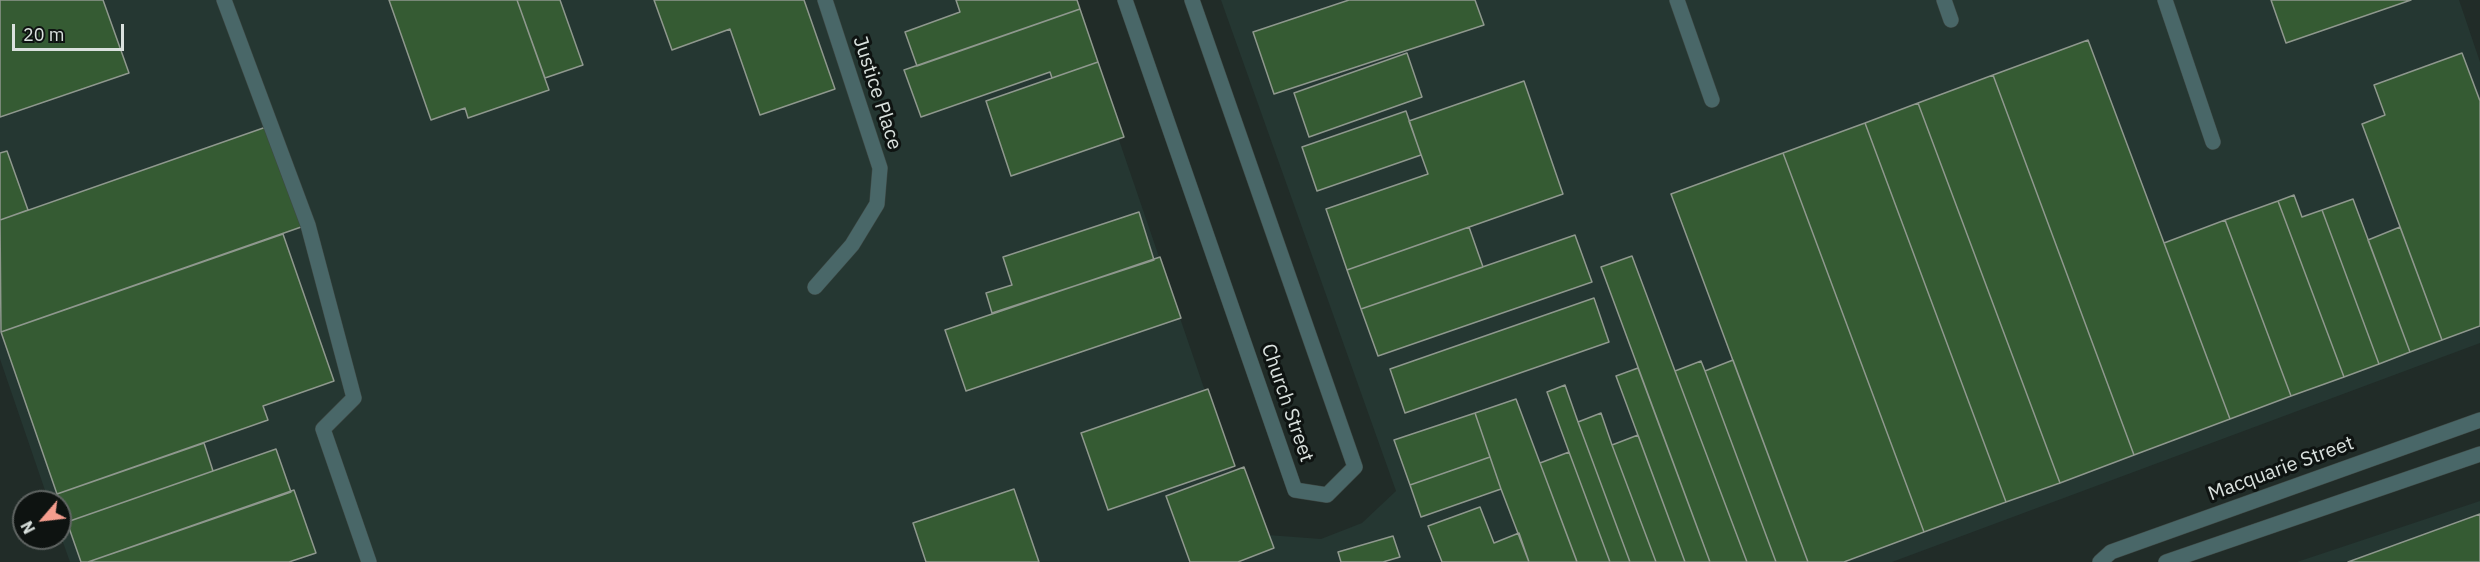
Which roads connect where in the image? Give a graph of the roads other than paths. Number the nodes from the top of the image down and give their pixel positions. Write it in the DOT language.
graph roads {
  1 [pos="224,0"];
  2 [pos="825,0"];
  3 [pos="1125,0"];
  4 [pos="1192,0"];
  5 [pos="1677,0"];
  6 [pos="1944,0"];
  7 [pos="2165,0"];
  8 [pos="1951,20"];
  9 [pos="1712,100"];
  10 [pos="2213,142"];
  11 [pos="815,287"];
  12 [pos="2480,420"];
  13 [pos="2480,454"];
  14 [pos="369,562"];
  15 [pos="2100,562"];
  16 [pos="2166,562"];
  1 -- 14 [label="street"];
  2 -- 11 [label="street, Justice Place"];
  3 -- 4 [label="street, Church Street"];
  5 -- 9 [label="street"];
  6 -- 8 [label="street"];
  7 -- 10 [label="street"];
  12 -- 15 [label="street, Macquarie Street"];
  13 -- 16 [label="street"];
}
